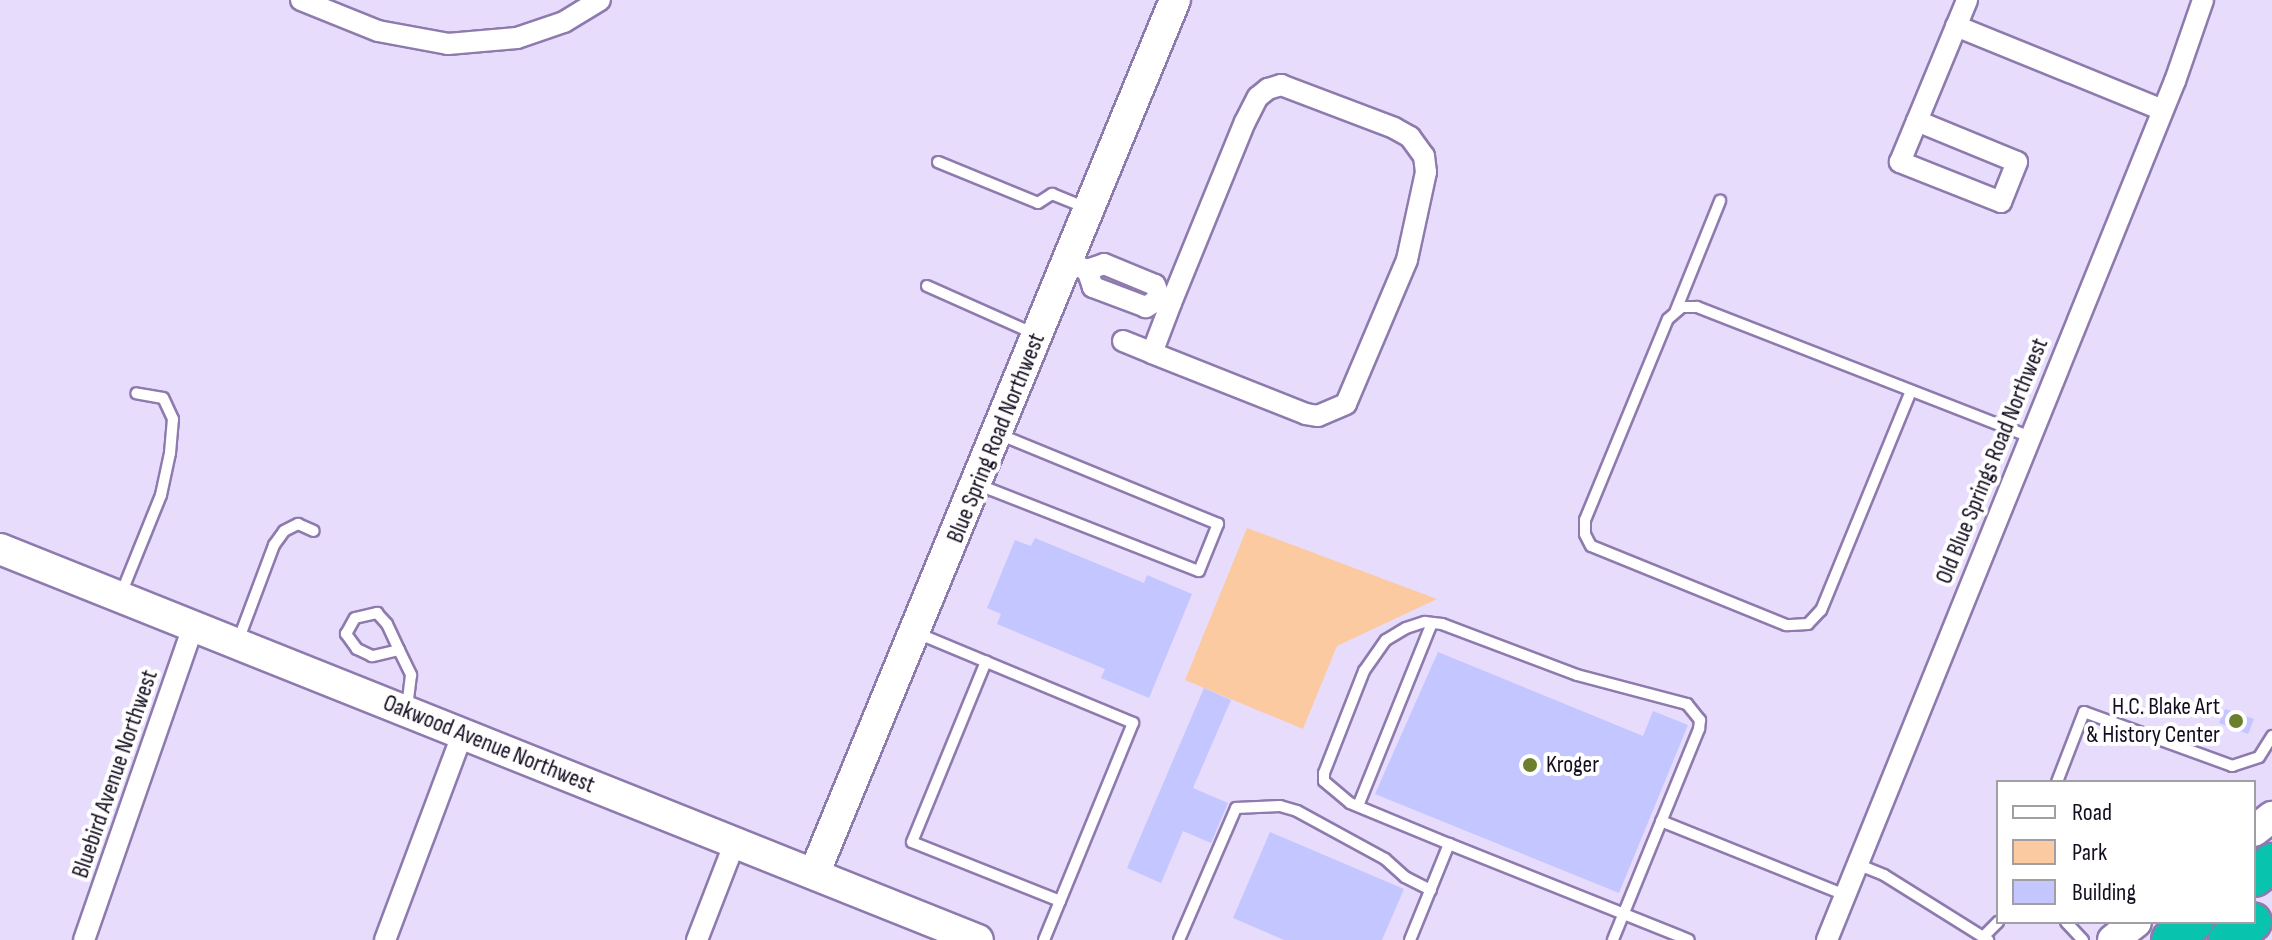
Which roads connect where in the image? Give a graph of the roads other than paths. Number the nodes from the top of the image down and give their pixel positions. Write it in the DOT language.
graph roads {
  1 [pos="301,0"];
  2 [pos="600,0"];
  3 [pos="1175,0"];
  4 [pos="1967,0"];
  5 [pos="2203,0"];
  6 [pos="1956,26"];
  7 [pos="2163,110"];
  8 [pos="1917,121"];
  9 [pos="938,162"];
  10 [pos="1720,201"];
  11 [pos="1090,209"];
  12 [pos="1078,266"];
  13 [pos="927,286"];
  14 [pos="1166,301"];
  15 [pos="1676,312"];
  16 [pos="1038,335"];
  17 [pos="1123,341"];
  18 [pos="1152,353"];
  19 [pos="1911,391"];
  20 [pos="136,393"];
  21 [pos="998,434"];
  22 [pos="2030,437"];
  23 [pos="977,485"];
  24 [pos="314,531"];
  25 [pos="0,549"];
  26 [pos="120,595"];
  27 [pos="1432,623"];
  28 [pos="194,625"];
  29 [pos="915,632"];
  30 [pos="237,643"];
  31 [pos="399,650"];
  32 [pos="986,662"];
  33 [pos="407,711"];
  34 [pos="463,733"];
  35 [pos="2272,736"];
  36 [pos="2058,780"];
  37 [pos="1358,806"];
  38 [pos="2272,817"];
  39 [pos="1661,821"];
  40 [pos="2256,829"];
  41 [pos="735,842"];
  42 [pos="1449,844"];
  43 [pos="2272,863"];
  44 [pos="1857,864"];
  45 [pos="814,874"];
  46 [pos="2256,875"];
  47 [pos="1431,890"];
  48 [pos="1845,895"];
  49 [pos="1060,901"];
  50 [pos="2272,906"];
  51 [pos="1624,913"];
  52 [pos="2256,919"];
  53 [pos="2068,924"];
  54 [pos="2133,924"];
  55 [pos="2191,924"];
  56 [pos="2249,924"];
  57 [pos="967,938"];
  58 [pos="1986,938"];
  59 [pos="84,940"];
  60 [pos="385,940"];
  61 [pos="697,940"];
  62 [pos="1044,940"];
  63 [pos="1179,940"];
  64 [pos="1410,940"];
  65 [pos="1613,940"];
  66 [pos="1689,940"];
  67 [pos="1827,940"];
  68 [pos="2083,940"];
  69 [pos="2113,940"];
  70 [pos="2171,940"];
  71 [pos="2228,940"];
  1 -- 2 [label="street"];
  3 -- 11 [label="street, Blue Spring Road Northwest"];
  4 -- 6 [label="street"];
  5 -- 7 [label="street, Old Blue Springs Road Northwest"];
  6 -- 7 [label="street"];
  6 -- 8 [label="street"];
  7 -- 22 [label="street, Old Blue Springs Road Northwest"];
  8 -- 8 [label="street"];
  9 -- 11 [label="lane"];
  10 -- 15 [label="lane"];
  11 -- 12 [label="street, Blue Spring Road Northwest"];
  12 -- 14 [label="street"];
  12 -- 16 [label="street, Blue Spring Road Northwest"];
  13 -- 16 [label="lane"];
  14 -- 18 [label="street"];
  14 -- 18 [label="street"];
  15 -- 19 [label="lane"];
  15 -- 19 [label="lane"];
  16 -- 21 [label="street, Blue Spring Road Northwest"];
  17 -- 18 [label="street"];
  19 -- 22 [label="lane"];
  20 -- 26 [label="lane"];
  21 -- 23 [label="street, Blue Spring Road Northwest"];
  21 -- 23 [label="lane"];
  22 -- 44 [label="street, Old Blue Springs Road Northwest"];
  23 -- 29 [label="street, Blue Spring Road Northwest"];
  24 -- 30 [label="lane"];
  25 -- 26 [label="street, Oakwood Avenue Northwest"];
  26 -- 28 [label="street, Oakwood Avenue Northwest"];
  27 -- 37 [label="lane"];
  27 -- 37 [label="lane"];
  27 -- 39 [label="lane"];
  28 -- 30 [label="street, Oakwood Avenue Northwest"];
  28 -- 59 [label="street, Bluebird Avenue Northwest"];
  29 -- 32 [label="lane"];
  29 -- 45 [label="street, Blue Spring Road Northwest"];
  30 -- 33 [label="street, Oakwood Avenue Northwest"];
  31 -- 31 [label="lane"];
  31 -- 33 [label="lane"];
  32 -- 49 [label="lane"];
  32 -- 49 [label="lane"];
  33 -- 34 [label="street, Oakwood Avenue Northwest"];
  34 -- 41 [label="street, Oakwood Avenue Northwest"];
  34 -- 60 [label="street"];
  35 -- 36 [label="lane"];
  37 -- 42 [label="lane"];
  38 -- 40 [label="street"];
  39 -- 48 [label="lane"];
  39 -- 51 [label="lane"];
  41 -- 45 [label="street, Oakwood Avenue Northwest"];
  41 -- 61 [label="street"];
  42 -- 47 [label="lane"];
  42 -- 51 [label="lane"];
  43 -- 46 [label="highway"];
  44 -- 48 [label="street, Old Blue Springs Road Northwest"];
  44 -- 58 [label="lane"];
  45 -- 57 [label="street, Oakwood Avenue Northwest"];
  47 -- 63 [label="lane"];
  47 -- 64 [label="lane"];
  48 -- 67 [label="street, Old Blue Springs Road Northwest"];
  49 -- 62 [label="lane"];
  50 -- 52 [label="highway"];
  51 -- 65 [label="lane"];
  51 -- 66 [label="lane"];
  53 -- 68 [label="lane"];
  54 -- 69 [label="street"];
  55 -- 70 [label="highway"];
  56 -- 71 [label="highway"];
}
